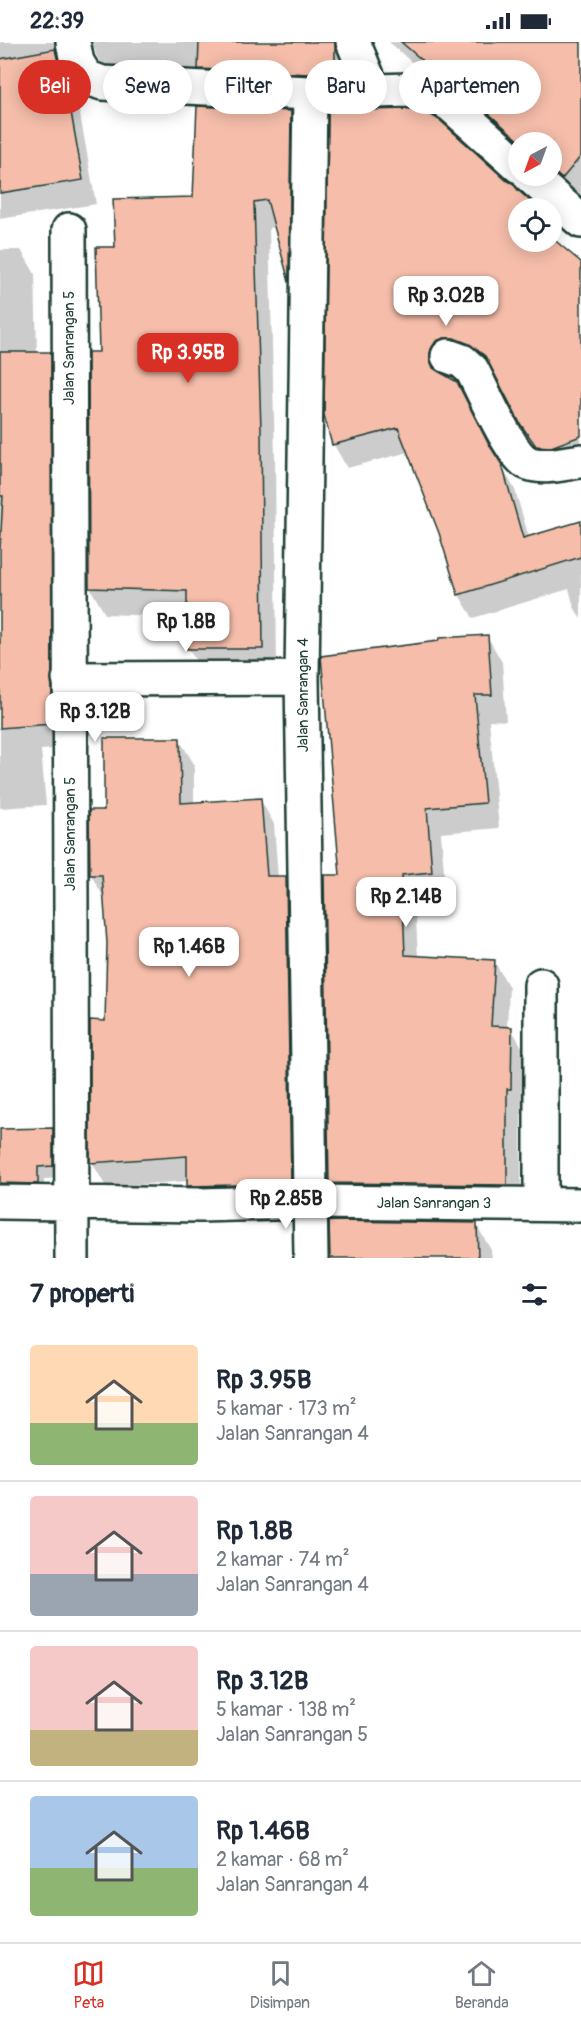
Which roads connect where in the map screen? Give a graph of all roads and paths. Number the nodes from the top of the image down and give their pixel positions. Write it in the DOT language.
graph roads {
  1 [pos="73,42"];
  2 [pos="353,42"];
  3 [pos="360,60"];
  4 [pos="387,90"];
  5 [pos="305,93"];
  6 [pos="310,114"];
  7 [pos="508,156"];
  8 [pos="541,186"];
  9 [pos="581,221"];
  10 [pos="69,230"];
  11 [pos="448,357"];
  12 [pos="581,461"];
  13 [pos="302,678"];
  14 [pos="69,679"];
  15 [pos="541,985"];
  16 [pos="0,1202"];
  17 [pos="71,1202"];
  18 [pos="311,1202"];
  19 [pos="542,1203"];
  20 [pos="581,1205"];
  21 [pos="72,1258"];
  22 [pos="311,1258"];
  1 -- 5 [label="street"];
  2 -- 3 [label="street"];
  4 -- 7 [label="street"];
  6 -- 13 [label="street, Jalan Sanrangan 4"];
  8 -- 9 [label="street"];
  10 -- 14 [label="street, Jalan Sanrangan 5"];
  11 -- 12 [label="street"];
  13 -- 14 [label="street"];
  13 -- 18 [label="street, Jalan Sanrangan 4"];
  14 -- 17 [label="street, Jalan Sanrangan 5"];
  15 -- 19 [label="street"];
  16 -- 17 [label="street, Jalan Sanrangan 3"];
  17 -- 18 [label="street, Jalan Sanrangan 3"];
  17 -- 21 [label="street, Jalan Sanrangan 5"];
  18 -- 19 [label="street, Jalan Sanrangan 3"];
  18 -- 22 [label="street, Jalan Sanrangan 4"];
  19 -- 20 [label="street, Jalan Sanrangan 3"];
}
